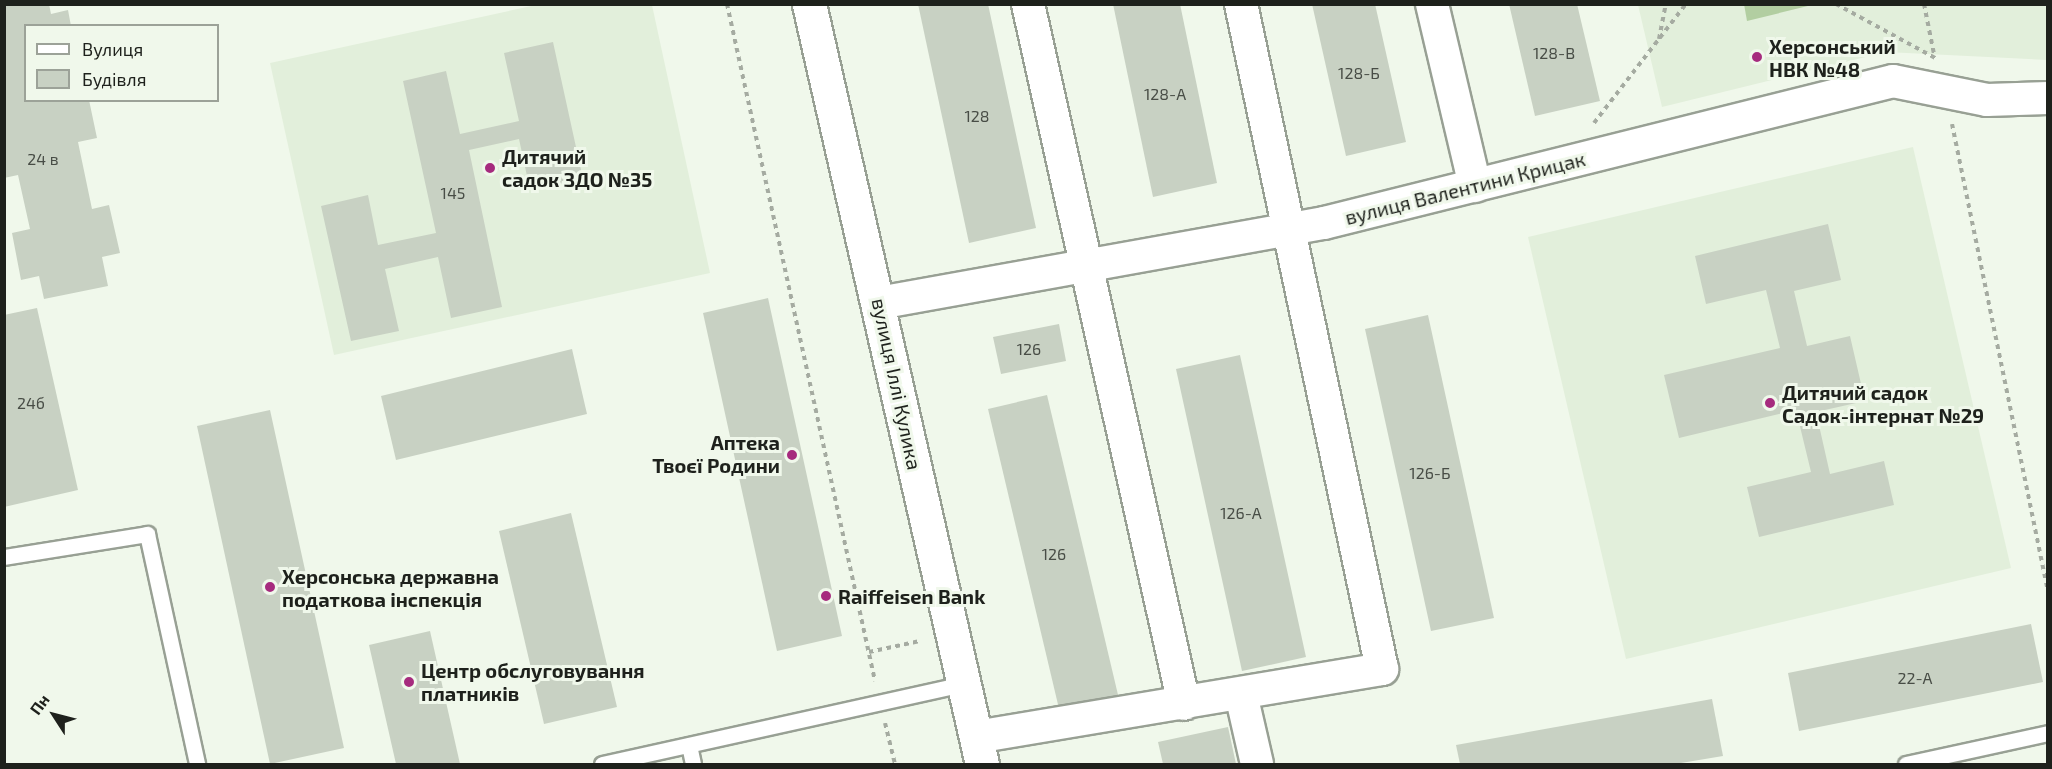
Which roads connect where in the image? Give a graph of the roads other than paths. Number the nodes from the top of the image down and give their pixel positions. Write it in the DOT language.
graph roads {
  1 [pos="809,4"];
  2 [pos="1028,4"];
  3 [pos="1241,4"];
  4 [pos="1432,4"];
  5 [pos="2048,98"];
  6 [pos="1475,186"];
  7 [pos="1289,230"];
  8 [pos="1082,266"];
  9 [pos="879,303"];
  10 [pos="4,557"];
  11 [pos="964,684"];
  12 [pos="1241,694"];
  13 [pos="1184,704"];
  14 [pos="2048,733"];
  15 [pos="689,746"];
  16 [pos="979,751"];
  17 [pos="1927,762"];
  18 [pos="197,765"];
  19 [pos="602,765"];
  20 [pos="693,765"];
  21 [pos="1257,765"];
  22 [pos="1906,765"];
  1 -- 9 [label="street, вулиця Іллі Кулика"];
  2 -- 8 [label="street"];
  3 -- 7 [label="street"];
  4 -- 6 [label="street"];
  5 -- 6 [label="street, вулиця Валентини Крицак"];
  6 -- 7 [label="street, вулиця Валентини Крицак"];
  7 -- 8 [label="street, вулиця Валентини Крицак"];
  7 -- 12 [label="street"];
  8 -- 9 [label="street, вулиця Валентини Крицак"];
  8 -- 13 [label="street"];
  9 -- 11 [label="street, вулиця Іллі Кулика"];
  10 -- 18 [label="lane"];
  11 -- 15 [label="lane"];
  11 -- 16 [label="street, вулиця Іллі Кулика"];
  12 -- 13 [label="street"];
  12 -- 21 [label="street"];
  13 -- 16 [label="street"];
  14 -- 17 [label="lane"];
  15 -- 19 [label="lane"];
  15 -- 20 [label="lane"];
  17 -- 22 [label="lane"];
}
